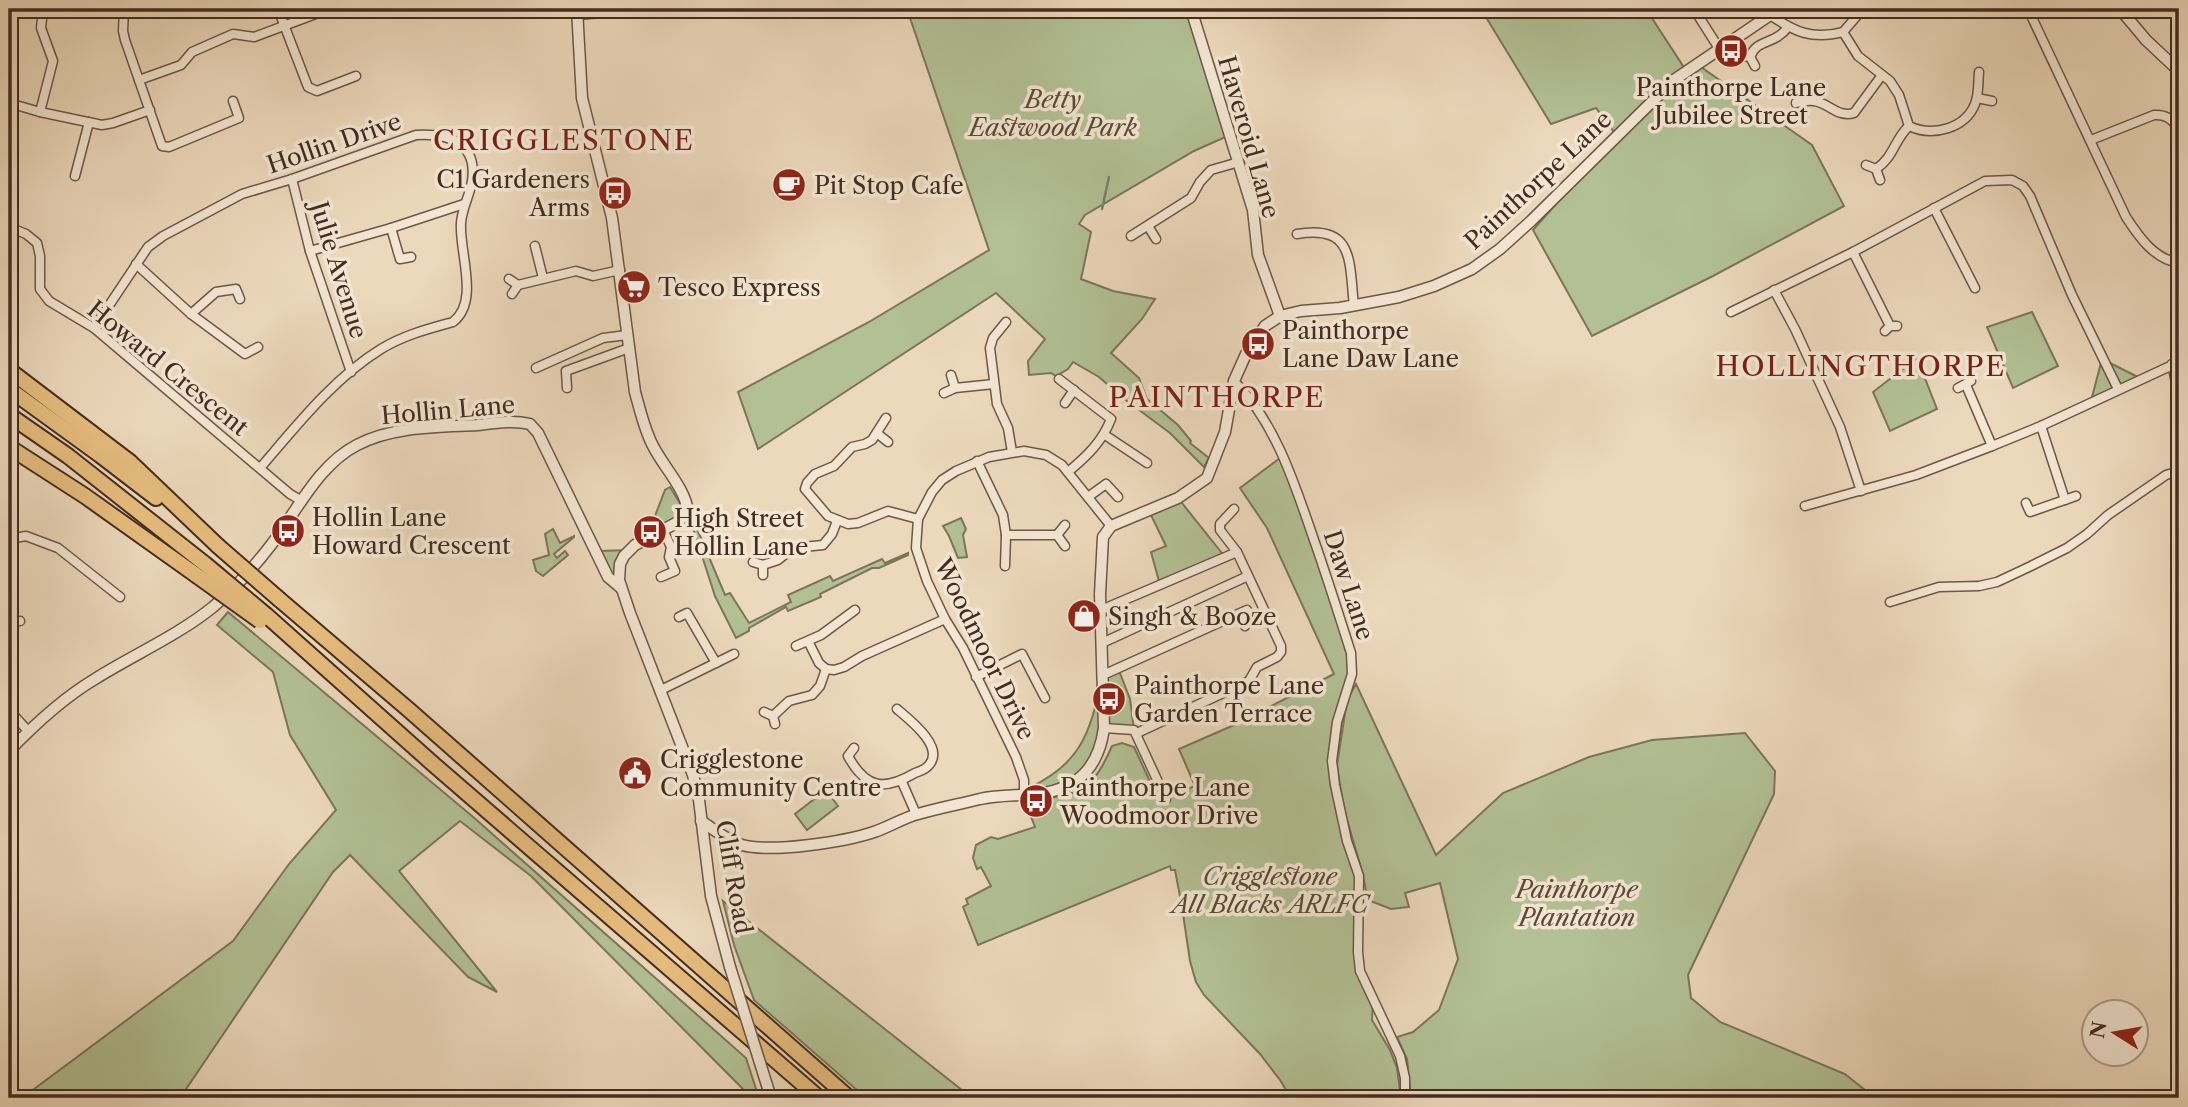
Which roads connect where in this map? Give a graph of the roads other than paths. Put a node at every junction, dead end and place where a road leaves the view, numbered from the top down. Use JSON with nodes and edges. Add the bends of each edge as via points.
{"nodes":[{"id":1,"x":43,"y":9,"type":"edge"},
{"id":2,"x":124,"y":9,"type":"edge"},
{"id":3,"x":278,"y":9,"type":"edge"},
{"id":4,"x":329,"y":9,"type":"edge"},
{"id":5,"x":625,"y":9,"type":"edge"},
{"id":6,"x":1191,"y":9,"type":"edge"},
{"id":7,"x":1694,"y":9,"type":"edge"},
{"id":8,"x":1863,"y":9,"type":"edge"},
{"id":9,"x":1904,"y":9,"type":"edge"},
{"id":10,"x":1940,"y":9,"type":"edge"},
{"id":11,"x":2028,"y":9,"type":"edge"},
{"id":12,"x":2120,"y":9,"type":"edge"},
{"id":13,"x":578,"y":12,"type":"edge"},
{"id":14,"x":1771,"y":12,"type":"edge"},
{"id":15,"x":1946,"y":17,"type":"dead end"},
{"id":16,"x":285,"y":26,"type":"junction"},
{"id":17,"x":1788,"y":27,"type":"junction"},
{"id":18,"x":1843,"y":32,"type":"junction"},
{"id":19,"x":1720,"y":50,"type":"junction"},
{"id":20,"x":1755,"y":66,"type":"dead end"},
{"id":21,"x":2179,"y":71,"type":"edge"},
{"id":22,"x":1979,"y":72,"type":"dead end"},
{"id":23,"x":1882,"y":75,"type":"junction"},
{"id":24,"x":356,"y":76,"type":"dead end"},
{"id":25,"x":139,"y":80,"type":"junction"},
{"id":26,"x":1810,"y":89,"type":"dead end"},
{"id":27,"x":1977,"y":98,"type":"junction"},
{"id":28,"x":233,"y":100,"type":"dead end"},
{"id":29,"x":1810,"y":100,"type":"junction"},
{"id":30,"x":1992,"y":101,"type":"dead end"},
{"id":31,"x":9,"y":103,"type":"edge"},
{"id":32,"x":1796,"y":103,"type":"dead end"},
{"id":33,"x":150,"y":110,"type":"junction"},
{"id":34,"x":40,"y":112,"type":"junction"},
{"id":35,"x":89,"y":122,"type":"junction"},
{"id":36,"x":1909,"y":126,"type":"junction"},
{"id":37,"x":2179,"y":128,"type":"edge"},
{"id":38,"x":2091,"y":140,"type":"junction"},
{"id":39,"x":1238,"y":162,"type":"junction"},
{"id":40,"x":1866,"y":165,"type":"dead end"},
{"id":41,"x":1876,"y":170,"type":"junction"},
{"id":42,"x":75,"y":176,"type":"dead end"},
{"id":43,"x":292,"y":179,"type":"junction"},
{"id":44,"x":1880,"y":180,"type":"dead end"},
{"id":45,"x":464,"y":204,"type":"junction"},
{"id":46,"x":1934,"y":208,"type":"junction"},
{"id":47,"x":1148,"y":226,"type":"junction"},
{"id":48,"x":9,"y":227,"type":"edge"},
{"id":49,"x":391,"y":228,"type":"junction"},
{"id":50,"x":1297,"y":234,"type":"dead end"},
{"id":51,"x":1130,"y":236,"type":"dead end"},
{"id":52,"x":1156,"y":239,"type":"dead end"},
{"id":53,"x":535,"y":246,"type":"dead end"},
{"id":54,"x":310,"y":251,"type":"junction"},
{"id":55,"x":1853,"y":252,"type":"junction"},
{"id":56,"x":411,"y":257,"type":"dead end"},
{"id":57,"x":2179,"y":263,"type":"edge"},
{"id":58,"x":136,"y":264,"type":"junction"},
{"id":59,"x":620,"y":270,"type":"junction"},
{"id":60,"x":543,"y":278,"type":"junction"},
{"id":61,"x":509,"y":279,"type":"dead end"},
{"id":62,"x":518,"y":285,"type":"junction"},
{"id":63,"x":1975,"y":288,"type":"dead end"},
{"id":64,"x":1774,"y":290,"type":"junction"},
{"id":65,"x":512,"y":294,"type":"dead end"},
{"id":66,"x":240,"y":299,"type":"dead end"},
{"id":67,"x":1354,"y":306,"type":"junction"},
{"id":68,"x":1731,"y":312,"type":"dead end"},
{"id":69,"x":191,"y":314,"type":"junction"},
{"id":70,"x":1280,"y":316,"type":"junction"},
{"id":71,"x":1006,"y":322,"type":"dead end"},
{"id":72,"x":94,"y":328,"type":"junction"},
{"id":73,"x":1891,"y":328,"type":"dead end"},
{"id":74,"x":627,"y":335,"type":"junction"},
{"id":75,"x":258,"y":347,"type":"dead end"},
{"id":76,"x":629,"y":348,"type":"junction"},
{"id":77,"x":2175,"y":363,"type":"edge"},
{"id":78,"x":536,"y":369,"type":"dead end"},
{"id":79,"x":9,"y":370,"type":"edge"},
{"id":80,"x":351,"y":372,"type":"junction"},
{"id":81,"x":951,"y":375,"type":"dead end"},
{"id":82,"x":1059,"y":379,"type":"dead end"},
{"id":83,"x":1234,"y":381,"type":"junction"},
{"id":84,"x":994,"y":384,"type":"junction"},
{"id":85,"x":1965,"y":385,"type":"dead end"},
{"id":86,"x":567,"y":387,"type":"dead end"},
{"id":87,"x":955,"y":388,"type":"junction"},
{"id":88,"x":9,"y":389,"type":"edge"},
{"id":89,"x":2118,"y":389,"type":"junction"},
{"id":90,"x":1073,"y":390,"type":"junction"},
{"id":91,"x":944,"y":393,"type":"dead end"},
{"id":92,"x":2179,"y":396,"type":"edge"},
{"id":93,"x":1065,"y":402,"type":"dead end"},
{"id":94,"x":9,"y":415,"type":"edge"},
{"id":95,"x":886,"y":418,"type":"dead end"},
{"id":96,"x":2041,"y":426,"type":"junction"},
{"id":97,"x":878,"y":434,"type":"junction"},
{"id":98,"x":1105,"y":435,"type":"junction"},
{"id":99,"x":888,"y":442,"type":"dead end"},
{"id":100,"x":1992,"y":446,"type":"junction"},
{"id":101,"x":9,"y":447,"type":"edge"},
{"id":102,"x":1012,"y":452,"type":"junction"},
{"id":103,"x":977,"y":461,"type":"junction"},
{"id":104,"x":1147,"y":463,"type":"dead end"},
{"id":105,"x":261,"y":467,"type":"junction"},
{"id":106,"x":2179,"y":471,"type":"edge"},
{"id":107,"x":1068,"y":472,"type":"junction"},
{"id":108,"x":1861,"y":491,"type":"junction"},
{"id":109,"x":2076,"y":496,"type":"dead end"},
{"id":110,"x":1088,"y":497,"type":"junction"},
{"id":111,"x":1118,"y":497,"type":"dead end"},
{"id":112,"x":2065,"y":500,"type":"junction"},
{"id":113,"x":302,"y":501,"type":"junction"},
{"id":114,"x":2026,"y":503,"type":"dead end"},
{"id":115,"x":1805,"y":506,"type":"dead end"},
{"id":116,"x":1234,"y":509,"type":"dead end"},
{"id":117,"x":918,"y":519,"type":"junction"},
{"id":118,"x":837,"y":521,"type":"junction"},
{"id":119,"x":1065,"y":525,"type":"dead end"},
{"id":120,"x":1111,"y":526,"type":"junction"},
{"id":121,"x":663,"y":530,"type":"junction"},
{"id":122,"x":1057,"y":534,"type":"junction"},
{"id":123,"x":1006,"y":535,"type":"junction"},
{"id":124,"x":9,"y":539,"type":"edge"},
{"id":125,"x":218,"y":546,"type":"junction"},
{"id":126,"x":1065,"y":546,"type":"dead end"},
{"id":127,"x":1237,"y":552,"type":"junction"},
{"id":128,"x":753,"y":562,"type":"dead end"},
{"id":129,"x":763,"y":565,"type":"junction"},
{"id":130,"x":1005,"y":566,"type":"dead end"},
{"id":131,"x":200,"y":569,"type":"junction"},
{"id":132,"x":675,"y":571,"type":"junction"},
{"id":133,"x":684,"y":575,"type":"dead end"},
{"id":134,"x":763,"y":575,"type":"dead end"},
{"id":135,"x":1248,"y":576,"type":"junction"},
{"id":136,"x":661,"y":578,"type":"dead end"},
{"id":137,"x":621,"y":588,"type":"junction"},
{"id":138,"x":120,"y":597,"type":"dead end"},
{"id":139,"x":1889,"y":602,"type":"dead end"},
{"id":140,"x":855,"y":610,"type":"dead end"},
{"id":141,"x":1101,"y":610,"type":"junction"},
{"id":142,"x":679,"y":617,"type":"dead end"},
{"id":143,"x":945,"y":619,"type":"junction"},
{"id":144,"x":20,"y":621,"type":"dead end"},
{"id":145,"x":9,"y":622,"type":"edge"},
{"id":146,"x":1245,"y":626,"type":"dead end"},
{"id":147,"x":808,"y":641,"type":"junction"},
{"id":148,"x":1102,"y":643,"type":"junction"},
{"id":149,"x":796,"y":646,"type":"dead end"},
{"id":150,"x":734,"y":654,"type":"dead end"},
{"id":151,"x":716,"y":663,"type":"junction"},
{"id":152,"x":826,"y":669,"type":"junction"},
{"id":153,"x":1103,"y":675,"type":"junction"},
{"id":154,"x":976,"y":677,"type":"junction"},
{"id":155,"x":661,"y":690,"type":"junction"},
{"id":156,"x":1045,"y":698,"type":"dead end"},
{"id":157,"x":897,"y":709,"type":"dead end"},
{"id":158,"x":9,"y":710,"type":"edge"},
{"id":159,"x":916,"y":711,"type":"dead end"},
{"id":160,"x":764,"y":712,"type":"dead end"},
{"id":161,"x":910,"y":720,"type":"junction"},
{"id":162,"x":1104,"y":728,"type":"junction"},
{"id":163,"x":28,"y":731,"type":"junction"},
{"id":164,"x":1137,"y":733,"type":"junction"},
{"id":165,"x":854,"y":748,"type":"dead end"},
{"id":166,"x":9,"y":751,"type":"edge"},
{"id":167,"x":902,"y":782,"type":"junction"},
{"id":168,"x":1024,"y":796,"type":"junction"},
{"id":169,"x":1166,"y":799,"type":"dead end"},
{"id":170,"x":916,"y":814,"type":"junction"},
{"id":171,"x":701,"y":821,"type":"junction"},
{"id":172,"x":771,"y":1098,"type":"edge"},
{"id":173,"x":818,"y":1098,"type":"edge"},
{"id":174,"x":849,"y":1098,"type":"edge"},
{"id":175,"x":1405,"y":1098,"type":"edge"}],
"edges":[{"from":1,"to":34,"type":"street","via":[[41,28],[53,61]]},
{"from":2,"to":25,"type":"street","via":[[123,32]]},
{"from":3,"to":16,"type":"street"},
{"from":4,"to":16,"type":"street"},
{"from":5,"to":13,"type":"street"},
{"from":6,"to":39,"type":"street","name":"Haveroid Lane"},
{"from":7,"to":19,"type":"street"},
{"from":8,"to":18,"type":"street"},
{"from":9,"to":10,"type":"street","via":[[1924,14]]},
{"from":10,"to":15,"type":"street"},
{"from":11,"to":38,"type":"street"},
{"from":12,"to":21,"type":"street"},
{"from":13,"to":59,"type":"street","via":[[582,98]]},
{"from":14,"to":17,"type":"street"},
{"from":14,"to":19,"type":"street","name":"Painthorpe Lane"},
{"from":16,"to":24,"type":"street","via":[[308,87],[317,91]]},
{"from":16,"to":25,"type":"street","via":[[254,37],[233,34],[192,52],[181,65]]},
{"from":17,"to":18,"type":"street","via":[[1810,36]]},
{"from":17,"to":20,"type":"street","via":[[1779,38],[1756,47],[1746,57]]},
{"from":18,"to":23,"type":"street","via":[[1858,56]]},
{"from":19,"to":67,"type":"street","name":"Painthorpe Lane","via":[[1674,80],[1531,221],[1472,269],[1399,297]]},
{"from":22,"to":27,"type":"street"},
{"from":23,"to":29,"type":"street","via":[[1854,113],[1843,114]]},
{"from":23,"to":36,"type":"street","via":[[1899,95]]},
{"from":25,"to":33,"type":"street"},
{"from":26,"to":29,"type":"street"},
{"from":27,"to":30,"type":"street"},
{"from":27,"to":36,"type":"street","via":[[1971,112],[1951,127],[1933,131]]},
{"from":28,"to":33,"type":"street","via":[[239,118],[169,147],[162,146]]},
{"from":29,"to":32,"type":"street"},
{"from":31,"to":34,"type":"street"},
{"from":33,"to":35,"type":"street","via":[[108,125]]},
{"from":34,"to":35,"type":"street"},
{"from":35,"to":42,"type":"street"},
{"from":36,"to":41,"type":"street"},
{"from":37,"to":38,"type":"street","via":[[2163,114],[2154,115]]},
{"from":38,"to":57,"type":"street","via":[[2139,237],[2154,252]]},
{"from":39,"to":47,"type":"street","via":[[1211,170],[1192,198]]},
{"from":39,"to":70,"type":"street","name":"Haveroid Lane","via":[[1253,210],[1258,255]]},
{"from":40,"to":41,"type":"street"},
{"from":41,"to":44,"type":"street"},
{"from":43,"to":45,"type":"street","name":"Hollin Drive","via":[[416,135],[434,134],[461,143],[472,163]]},
{"from":43,"to":54,"type":"street","name":"Julie Avenue"},
{"from":43,"to":58,"type":"street","name":"Hollin Drive","via":[[242,194],[163,236]]},
{"from":45,"to":49,"type":"street"},
{"from":45,"to":80,"type":"street","name":"Hollin Drive","via":[[461,224],[467,296],[459,317],[382,348]]},
{"from":46,"to":55,"type":"street"},
{"from":46,"to":63,"type":"street"},
{"from":46,"to":89,"type":"street","via":[[1985,181],[2012,180],[2023,186]]},
{"from":47,"to":51,"type":"street"},
{"from":47,"to":52,"type":"street"},
{"from":48,"to":72,"type":"street","name":"Howard Crescent","via":[[37,243],[44,296]]},
{"from":49,"to":54,"type":"street"},
{"from":49,"to":56,"type":"street","via":[[400,259]]},
{"from":50,"to":67,"type":"street","via":[[1331,234],[1345,247]]},
{"from":53,"to":60,"type":"street","via":[[542,255]]},
{"from":54,"to":80,"type":"street","name":"Julie Avenue"},
{"from":55,"to":64,"type":"street"},
{"from":55,"to":73,"type":"street"},
{"from":58,"to":69,"type":"street"},
{"from":58,"to":72,"type":"street","name":"Hollin Drive"},
{"from":59,"to":60,"type":"street","via":[[593,276],[576,271]]},
{"from":59,"to":74,"type":"street"},
{"from":60,"to":62,"type":"street"},
{"from":61,"to":62,"type":"street"},
{"from":62,"to":65,"type":"street"},
{"from":64,"to":68,"type":"street"},
{"from":64,"to":108,"type":"street","via":[[1840,427]]},
{"from":66,"to":69,"type":"street","via":[[236,289],[216,292]]},
{"from":67,"to":70,"type":"street","name":"Painthorpe Lane"},
{"from":69,"to":75,"type":"street","via":[[245,354]]},
{"from":70,"to":83,"type":"street","via":[[1258,335]]},
{"from":71,"to":84,"type":"street","via":[[991,332]]},
{"from":72,"to":105,"type":"street","name":"Howard Crescent"},
{"from":74,"to":76,"type":"street"},
{"from":74,"to":78,"type":"street","via":[[603,338]]},
{"from":76,"to":86,"type":"street","via":[[566,371]]},
{"from":76,"to":121,"type":"street","via":[[642,418],[687,504],[684,517]]},
{"from":77,"to":89,"type":"street"},
{"from":77,"to":92,"type":"street"},
{"from":79,"to":125,"type":"highway","via":[[130,462]]},
{"from":80,"to":105,"type":"street","name":"Hollin Drive"},
{"from":81,"to":87,"type":"street"},
{"from":82,"to":90,"type":"street"},
{"from":83,"to":120,"type":"street","via":[[1225,432],[1207,478],[1178,498]]},
{"from":83,"to":175,"type":"street","name":"Daw Lane","via":[[1250,396],[1283,456],[1351,653],[1352,674],[1337,722],[1332,761],[1359,876],[1360,971],[1400,1056]]},
{"from":84,"to":87,"type":"street"},
{"from":84,"to":102,"type":"street"},
{"from":85,"to":100,"type":"street"},
{"from":87,"to":91,"type":"street"},
{"from":88,"to":125,"type":"highway"},
{"from":89,"to":96,"type":"street"},
{"from":90,"to":93,"type":"street"},
{"from":90,"to":98,"type":"street","via":[[1111,419]]},
{"from":94,"to":131,"type":"highway","via":[[68,456]]},
{"from":95,"to":97,"type":"street"},
{"from":96,"to":100,"type":"street"},
{"from":96,"to":112,"type":"street"},
{"from":97,"to":99,"type":"street"},
{"from":97,"to":118,"type":"street","via":[[852,447],[834,466],[807,483],[805,489]]},
{"from":98,"to":104,"type":"street","via":[[1135,461]]},
{"from":98,"to":107,"type":"street"},
{"from":100,"to":108,"type":"street"},
{"from":101,"to":131,"type":"highway"},
{"from":102,"to":103,"type":"street","name":"Woodmoor Drive"},
{"from":102,"to":107,"type":"street","name":"Woodmoor Drive","via":[[1045,455]]},
{"from":103,"to":117,"type":"street","name":"Woodmoor Drive","via":[[942,480]]},
{"from":103,"to":123,"type":"street","via":[[1003,515]]},
{"from":105,"to":113,"type":"street","name":"Howard Crescent"},
{"from":106,"to":139,"type":"street","via":[[2166,475],[2067,548],[2008,577],[1979,586],[1939,587]]},
{"from":107,"to":110,"type":"street","name":"Woodmoor Drive"},
{"from":108,"to":115,"type":"street"},
{"from":109,"to":112,"type":"street"},
{"from":110,"to":111,"type":"street","via":[[1107,484]]},
{"from":110,"to":120,"type":"street","name":"Woodmoor Drive"},
{"from":112,"to":114,"type":"street","via":[[2030,512]]},
{"from":113,"to":137,"type":"street","name":"Hollin Lane","via":[[344,453],[381,435],[530,424],[608,577]]},
{"from":113,"to":163,"type":"street","name":"Hollin Lane","via":[[250,571],[212,607],[73,693]]},
{"from":116,"to":127,"type":"street","via":[[1220,530]]},
{"from":117,"to":118,"type":"street","via":[[888,511],[858,523]]},
{"from":117,"to":143,"type":"street","name":"Woodmoor Drive","via":[[916,548]]},
{"from":118,"to":129,"type":"street","via":[[823,545],[793,548]]},
{"from":119,"to":122,"type":"street"},
{"from":120,"to":141,"type":"street","via":[[1103,537]]},
{"from":121,"to":132,"type":"street"},
{"from":121,"to":137,"type":"street","via":[[624,556]]},
{"from":122,"to":123,"type":"street"},
{"from":122,"to":126,"type":"street"},
{"from":123,"to":130,"type":"street"},
{"from":124,"to":138,"type":"street","via":[[26,536],[58,548]]},
{"from":125,"to":174,"type":"highway","bridge":true},
{"from":127,"to":135,"type":"street"},
{"from":127,"to":141,"type":"street"},
{"from":128,"to":129,"type":"street"},
{"from":129,"to":134,"type":"street"},
{"from":131,"to":173,"type":"highway","bridge":true,"via":[[291,637]]},
{"from":132,"to":133,"type":"street"},
{"from":132,"to":136,"type":"street"},
{"from":135,"to":148,"type":"street"},
{"from":135,"to":164,"type":"street","via":[[1281,652],[1257,667],[1249,681]]},
{"from":137,"to":155,"type":"street","name":"Cliff Road"},
{"from":140,"to":147,"type":"street"},
{"from":141,"to":148,"type":"street"},
{"from":142,"to":151,"type":"street","via":[[687,613]]},
{"from":143,"to":152,"type":"street","via":[[844,667]]},
{"from":143,"to":154,"type":"street","name":"Woodmoor Drive"},
{"from":144,"to":145,"type":"street"},
{"from":146,"to":153,"type":"street","via":[[1243,612]]},
{"from":147,"to":149,"type":"street"},
{"from":147,"to":152,"type":"street"},
{"from":148,"to":153,"type":"street"},
{"from":150,"to":151,"type":"street"},
{"from":151,"to":155,"type":"street"},
{"from":152,"to":160,"type":"street","via":[[812,695],[789,702],[774,720]]},
{"from":153,"to":162,"type":"street"},
{"from":154,"to":156,"type":"street","via":[[1023,654]]},
{"from":154,"to":168,"type":"street","name":"Woodmoor Drive","via":[[1016,757]]},
{"from":155,"to":171,"type":"street","name":"Cliff Road","via":[[694,775]]},
{"from":157,"to":161,"type":"street"},
{"from":158,"to":163,"type":"street"},
{"from":159,"to":161,"type":"street"},
{"from":161,"to":167,"type":"street","via":[[921,728],[932,763]]},
{"from":162,"to":164,"type":"street"},
{"from":162,"to":168,"type":"street","via":[[1094,762],[1083,776],[1063,788]]},
{"from":163,"to":166,"type":"street","name":"Hollin Lane"},
{"from":164,"to":169,"type":"street"},
{"from":165,"to":167,"type":"street","via":[[848,756],[865,779],[883,785]]},
{"from":167,"to":170,"type":"street"},
{"from":168,"to":170,"type":"street","via":[[985,798]]},
{"from":170,"to":171,"type":"street","via":[[869,833],[768,847],[723,838]]},
{"from":171,"to":172,"type":"street","name":"Cliff Road","bridge":true,"via":[[711,896]]}]}
